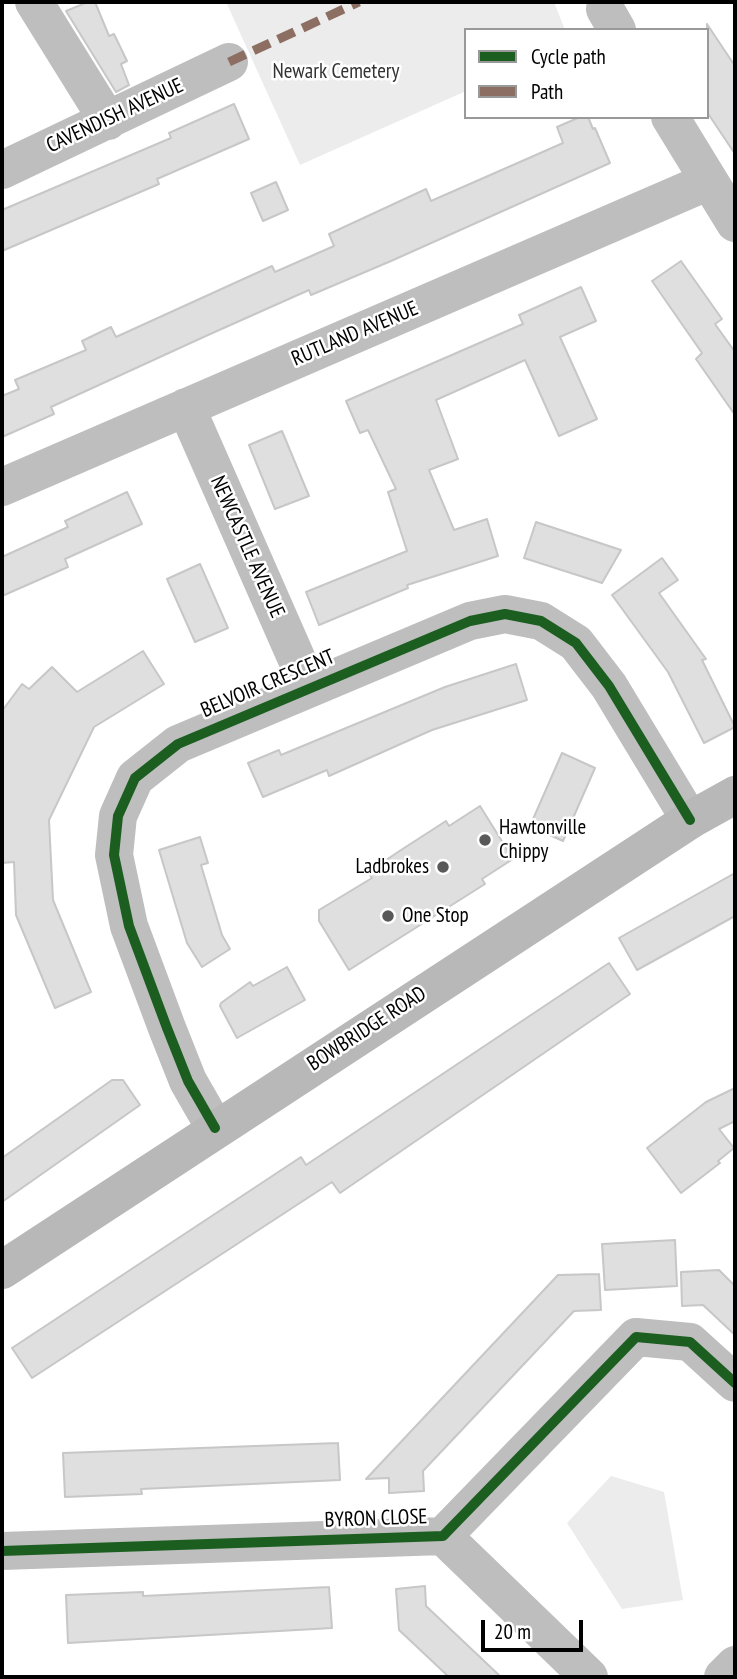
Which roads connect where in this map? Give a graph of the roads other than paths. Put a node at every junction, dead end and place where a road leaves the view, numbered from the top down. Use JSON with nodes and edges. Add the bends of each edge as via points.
{"nodes":[{"id":1,"x":34,"y":2,"type":"edge"},
{"id":2,"x":229,"y":62,"type":"dead end"},
{"id":3,"x":671,"y":119,"type":"edge"},
{"id":4,"x":107,"y":121,"type":"junction"},
{"id":5,"x":2,"y":170,"type":"edge"},
{"id":6,"x":709,"y":181,"type":"junction"},
{"id":7,"x":735,"y":223,"type":"edge"},
{"id":8,"x":186,"y":407,"type":"junction"},
{"id":9,"x":2,"y":487,"type":"edge"},
{"id":10,"x":309,"y":687,"type":"junction"},
{"id":11,"x":735,"y":796,"type":"edge"},
{"id":12,"x":690,"y":820,"type":"junction"},
{"id":13,"x":215,"y":1128,"type":"junction"},
{"id":14,"x":2,"y":1270,"type":"edge"},
{"id":15,"x":735,"y":1383,"type":"edge"},
{"id":16,"x":443,"y":1536,"type":"junction"},
{"id":17,"x":2,"y":1551,"type":"edge"},
{"id":18,"x":735,"y":1665,"type":"edge"},
{"id":19,"x":589,"y":1677,"type":"edge"},
{"id":20,"x":723,"y":1677,"type":"edge"}],
"edges":[{"from":1,"to":4,"type":"street"},
{"from":2,"to":4,"type":"street","name":"CAVENDISH AVENUE"},
{"from":3,"to":6,"type":"street"},
{"from":4,"to":5,"type":"street","name":"CAVENDISH AVENUE"},
{"from":6,"to":7,"type":"street"},
{"from":6,"to":8,"type":"street","name":"RUTLAND AVENUE"},
{"from":8,"to":9,"type":"street","name":"RUTLAND AVENUE"},
{"from":8,"to":10,"type":"street","name":"NEWCASTLE AVENUE"},
{"from":10,"to":12,"type":"street","name":"BELVOIR CRESCENT","via":[[470,621],[505,614],[541,621],[576,643],[601,676]]},
{"from":10,"to":13,"type":"street","name":"BELVOIR CRESCENT","via":[[178,744],[135,778],[118,816],[114,855],[129,926],[188,1081]]},
{"from":11,"to":12,"type":"street","name":"BOWBRIDGE ROAD"},
{"from":12,"to":13,"type":"street","name":"BOWBRIDGE ROAD"},
{"from":13,"to":14,"type":"street","name":"BOWBRIDGE ROAD"},
{"from":15,"to":16,"type":"street","name":"BYRON CLOSE","via":[[690,1342],[636,1338]]},
{"from":16,"to":17,"type":"street","name":"BYRON CLOSE"},
{"from":16,"to":19,"type":"street","name":"BYRON CLOSE"},
{"from":18,"to":20,"type":"street"}]}
